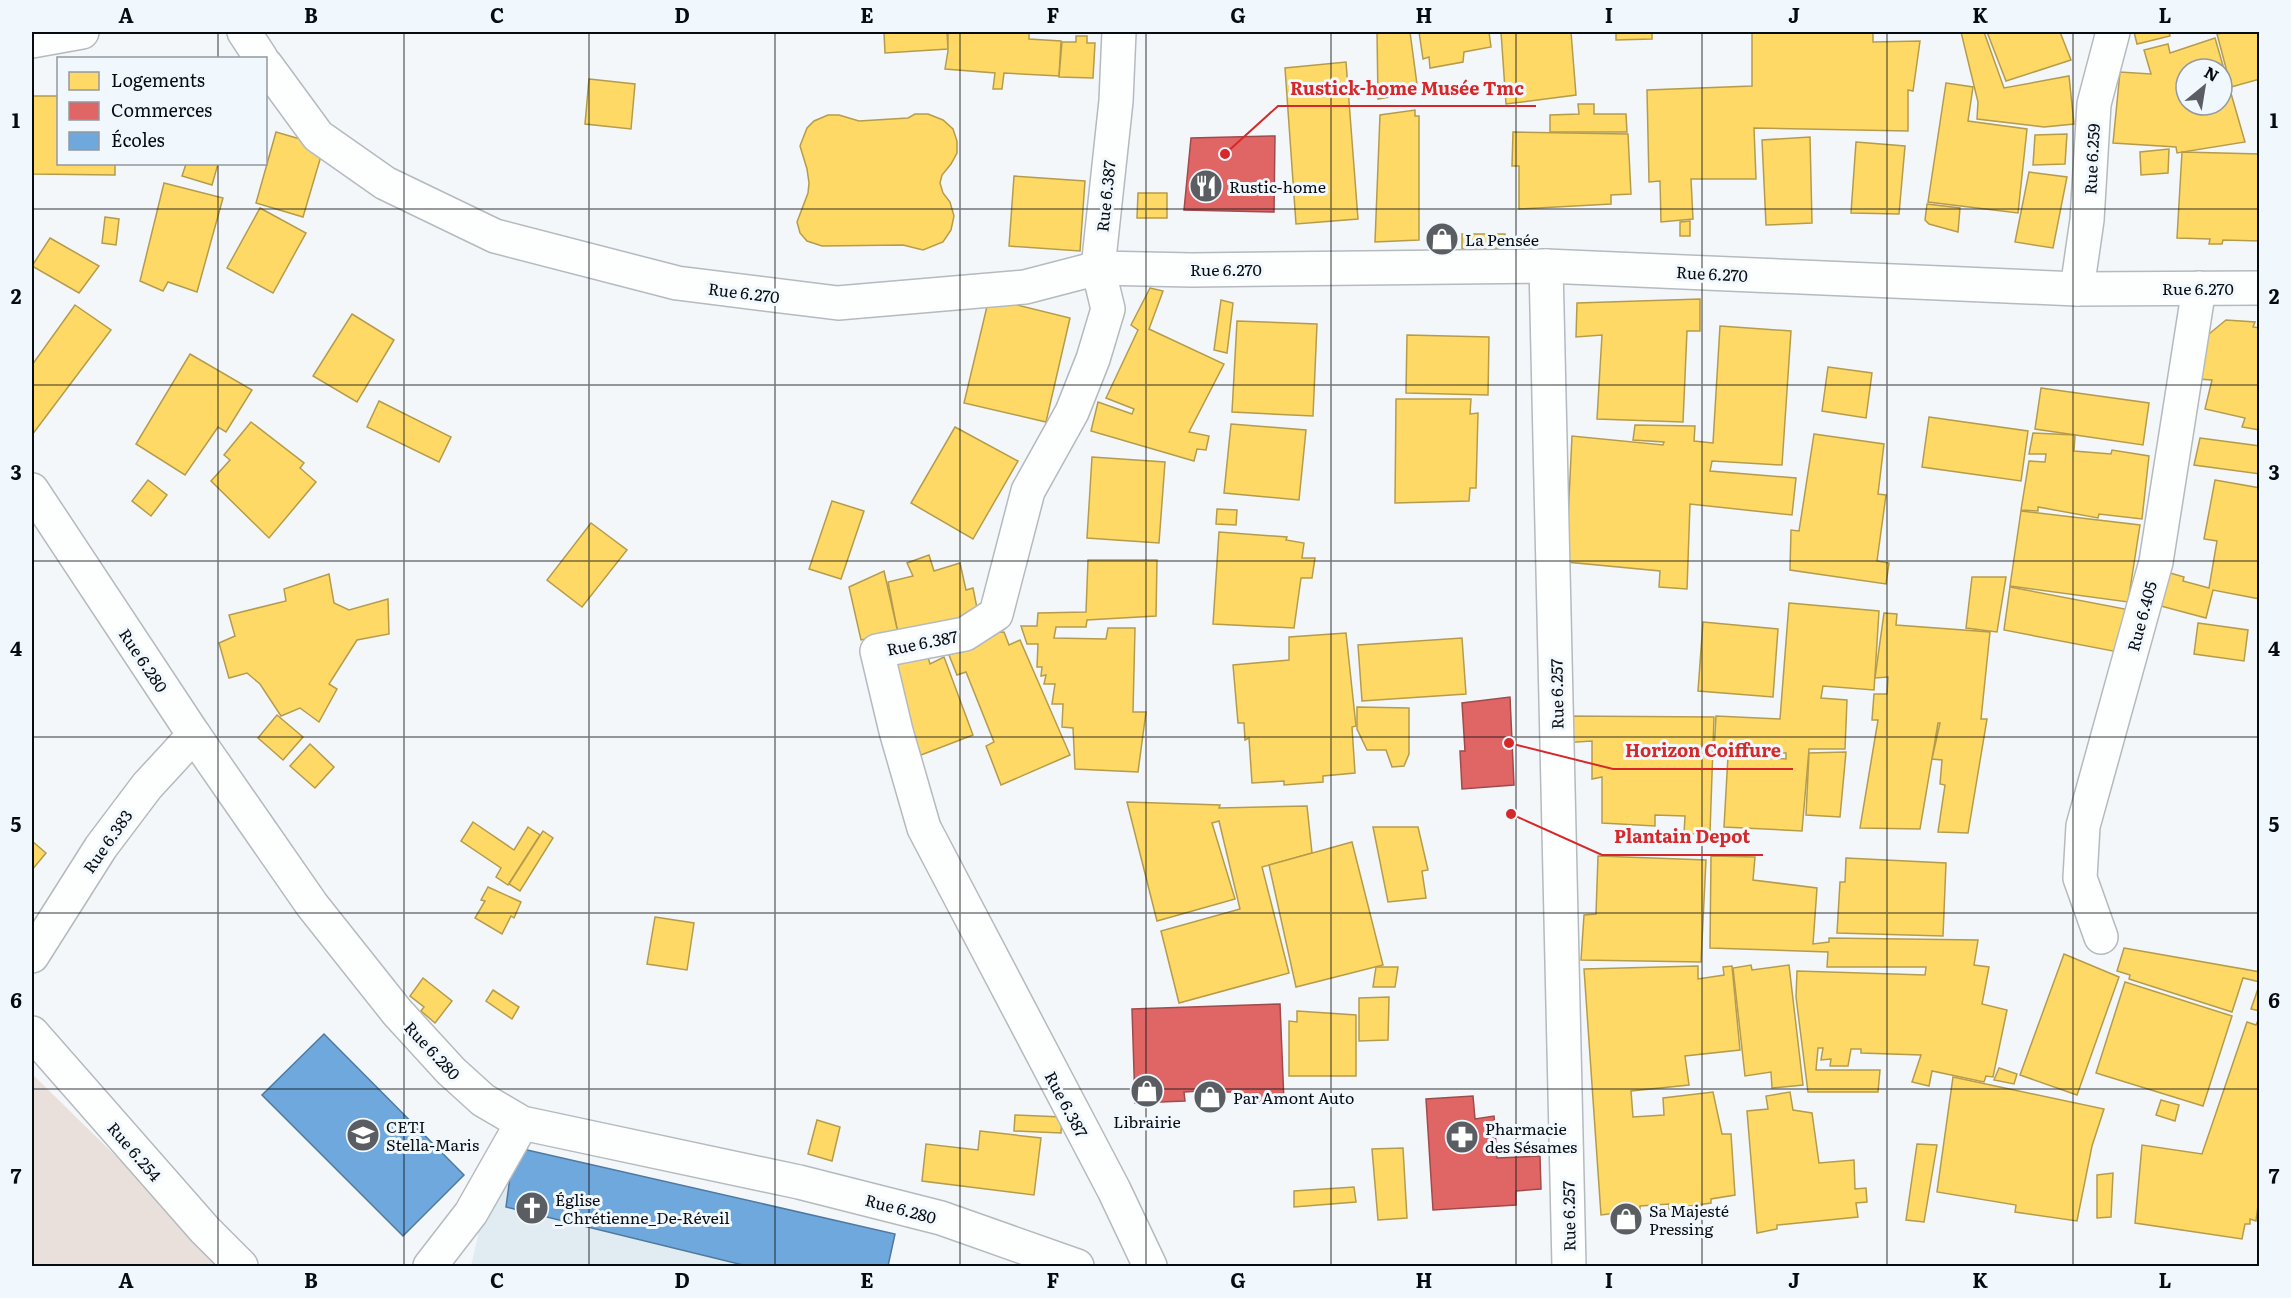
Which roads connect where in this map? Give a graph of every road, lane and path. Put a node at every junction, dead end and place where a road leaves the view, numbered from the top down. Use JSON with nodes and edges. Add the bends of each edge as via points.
{"nodes":[{"id":1,"x":82,"y":32,"type":"edge"},
{"id":2,"x":244,"y":32,"type":"edge"},
{"id":3,"x":1119,"y":32,"type":"edge"},
{"id":4,"x":2113,"y":32,"type":"edge"},
{"id":5,"x":32,"y":41,"type":"edge"},
{"id":6,"x":260,"y":57,"type":"edge"},
{"id":7,"x":267,"y":66,"type":"edge"},
{"id":8,"x":1546,"y":266,"type":"junction"},
{"id":9,"x":1098,"y":267,"type":"junction"},
{"id":10,"x":2199,"y":288,"type":"junction"},
{"id":11,"x":2259,"y":288,"type":"edge"},
{"id":12,"x":2077,"y":289,"type":"junction"},
{"id":13,"x":32,"y":490,"type":"edge"},
{"id":14,"x":194,"y":735,"type":"junction"},
{"id":15,"x":2101,"y":937,"type":"dead end"},
{"id":16,"x":32,"y":956,"type":"edge"},
{"id":17,"x":32,"y":1033,"type":"edge"},
{"id":18,"x":522,"y":1123,"type":"junction"},
{"id":19,"x":241,"y":1266,"type":"edge"},
{"id":20,"x":430,"y":1266,"type":"edge"},
{"id":21,"x":1077,"y":1266,"type":"edge"},
{"id":22,"x":1150,"y":1266,"type":"edge"},
{"id":23,"x":1569,"y":1266,"type":"edge"}],
"edges":[{"from":1,"to":5,"type":"street"},
{"from":2,"to":6,"type":"street"},
{"from":3,"to":9,"type":"street","name":"Rue 6.387","via":[[1116,101]]},
{"from":4,"to":12,"type":"street","name":"Rue 6.259","via":[[2094,104],[2087,220]]},
{"from":7,"to":9,"type":"street","name":"Rue 6.270","via":[[318,136],[385,183],[495,236],[677,283],[838,303],[1025,287]]},
{"from":8,"to":9,"type":"street","name":"Rue 6.270","via":[[1192,270]]},
{"from":8,"to":12,"type":"street","name":"Rue 6.270"},
{"from":8,"to":23,"type":"street","name":"Rue 6.257"},
{"from":9,"to":22,"type":"street","name":"Rue 6.387","via":[[1108,309],[1072,412],[1028,490],[996,614],[964,634],[877,651],[924,828]]},
{"from":10,"to":11,"type":"street","name":"Rue 6.270"},
{"from":10,"to":12,"type":"street","name":"Rue 6.270"},
{"from":10,"to":15,"type":"street","name":"Rue 6.405","via":[[2156,562],[2083,826],[2080,878]]},
{"from":13,"to":14,"type":"street","name":"Rue 6.280"},
{"from":14,"to":16,"type":"street","name":"Rue 6.383","via":[[147,786],[101,847]]},
{"from":14,"to":18,"type":"street","name":"Rue 6.280","via":[[312,905],[397,1012],[483,1100]]},
{"from":17,"to":19,"type":"street","name":"Rue 6.254"},
{"from":18,"to":20,"type":"street","via":[[471,1213]]},
{"from":18,"to":21,"type":"street","name":"Rue 6.280","via":[[800,1182],[930,1215]]}]}
